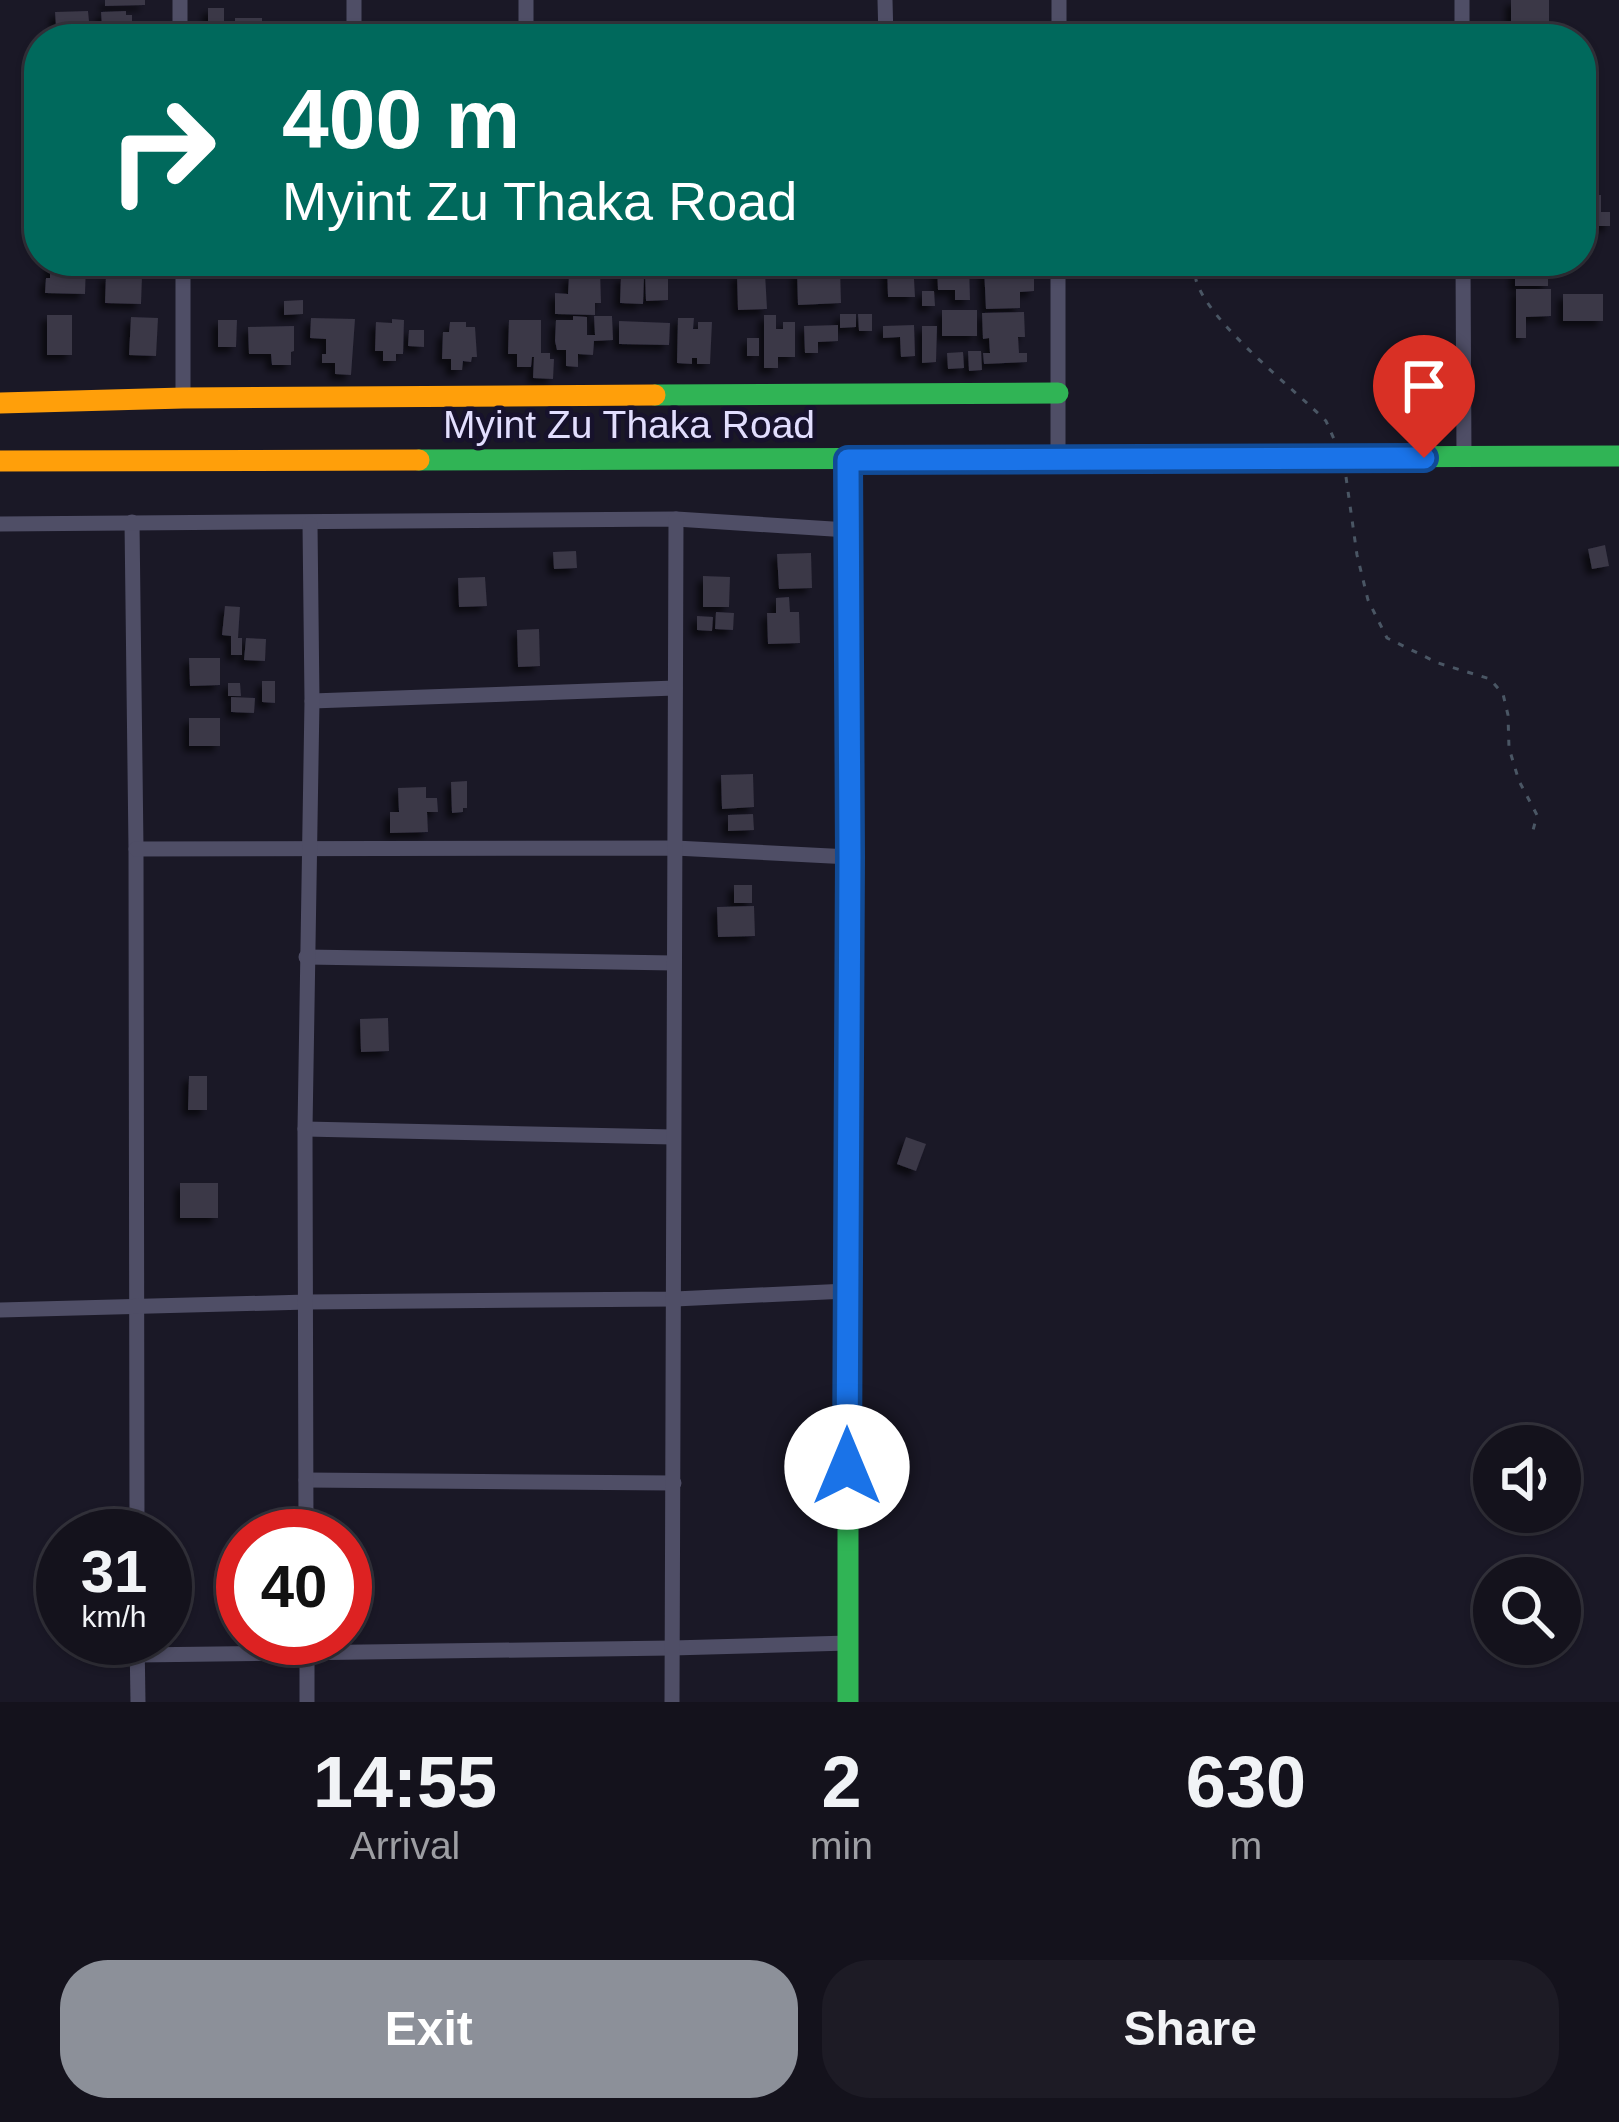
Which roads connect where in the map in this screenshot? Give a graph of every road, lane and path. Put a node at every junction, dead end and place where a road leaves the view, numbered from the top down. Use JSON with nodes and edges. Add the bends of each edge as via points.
{"nodes":[{"id":1,"x":183,"y":276,"type":"edge"},
{"id":2,"x":1058,"y":276,"type":"edge"},
{"id":3,"x":1196,"y":276,"type":"edge"},
{"id":4,"x":1463,"y":276,"type":"edge"},
{"id":5,"x":1058,"y":393,"type":"junction"},
{"id":6,"x":183,"y":398,"type":"junction"},
{"id":7,"x":0,"y":403,"type":"edge"},
{"id":8,"x":1619,"y":456,"type":"edge"},
{"id":9,"x":1343,"y":458,"type":"junction"},
{"id":10,"x":1464,"y":458,"type":"junction"},
{"id":11,"x":1058,"y":459,"type":"junction"},
{"id":12,"x":848,"y":460,"type":"junction"},
{"id":13,"x":0,"y":461,"type":"edge"},
{"id":14,"x":676,"y":519,"type":"junction"},
{"id":15,"x":132,"y":522,"type":"junction"},
{"id":16,"x":0,"y":524,"type":"edge"},
{"id":17,"x":310,"y":524,"type":"junction"},
{"id":18,"x":848,"y":530,"type":"junction"},
{"id":19,"x":675,"y":688,"type":"junction"},
{"id":20,"x":312,"y":701,"type":"junction"},
{"id":21,"x":1532,"y":834,"type":"dead end"},
{"id":22,"x":136,"y":848,"type":"junction"},
{"id":23,"x":675,"y":848,"type":"junction"},
{"id":24,"x":307,"y":849,"type":"junction"},
{"id":25,"x":850,"y":857,"type":"junction"},
{"id":26,"x":306,"y":957,"type":"junction"},
{"id":27,"x":674,"y":963,"type":"junction"},
{"id":28,"x":305,"y":1129,"type":"junction"},
{"id":29,"x":674,"y":1137,"type":"junction"},
{"id":30,"x":847,"y":1292,"type":"junction"},
{"id":31,"x":675,"y":1299,"type":"junction"},
{"id":32,"x":307,"y":1301,"type":"junction"},
{"id":33,"x":137,"y":1308,"type":"junction"},
{"id":34,"x":0,"y":1310,"type":"edge"},
{"id":35,"x":306,"y":1480,"type":"junction"},
{"id":36,"x":674,"y":1483,"type":"junction"},
{"id":37,"x":137,"y":1509,"type":"edge"},
{"id":38,"x":306,"y":1509,"type":"edge"},
{"id":39,"x":848,"y":1642,"type":"junction"},
{"id":40,"x":372,"y":1646,"type":"edge"},
{"id":41,"x":672,"y":1648,"type":"junction"},
{"id":42,"x":137,"y":1665,"type":"edge"},
{"id":43,"x":307,"y":1665,"type":"edge"},
{"id":44,"x":138,"y":1702,"type":"edge"},
{"id":45,"x":307,"y":1702,"type":"edge"},
{"id":46,"x":672,"y":1702,"type":"edge"},
{"id":47,"x":848,"y":1702,"type":"edge"}],
"edges":[{"from":1,"to":6,"type":"street"},
{"from":2,"to":5,"type":"street"},
{"from":3,"to":9,"type":"path","via":[[1235,336],[1326,421]]},
{"from":4,"to":10,"type":"street"},
{"from":5,"to":6,"type":"street"},
{"from":5,"to":11,"type":"street"},
{"from":6,"to":7,"type":"street"},
{"from":8,"to":10,"type":"street","name":"Myint Zu Thaka Road"},
{"from":9,"to":10,"type":"street","name":"Myint Zu Thaka Road"},
{"from":9,"to":11,"type":"street","name":"Myint Zu Thaka Road"},
{"from":9,"to":21,"type":"path","via":[[1357,555],[1387,638],[1490,679],[1503,694],[1509,748],[1537,815]]},
{"from":11,"to":12,"type":"street","name":"Myint Zu Thaka Road"},
{"from":12,"to":13,"type":"street","name":"Myint Zu Thaka Road"},
{"from":12,"to":18,"type":"street"},
{"from":14,"to":17,"type":"street"},
{"from":14,"to":18,"type":"street"},
{"from":14,"to":19,"type":"street"},
{"from":15,"to":16,"type":"street"},
{"from":15,"to":17,"type":"street"},
{"from":15,"to":22,"type":"street"},
{"from":17,"to":20,"type":"street"},
{"from":18,"to":25,"type":"street"},
{"from":19,"to":20,"type":"street"},
{"from":19,"to":23,"type":"street"},
{"from":20,"to":24,"type":"street"},
{"from":22,"to":24,"type":"street"},
{"from":22,"to":33,"type":"street"},
{"from":23,"to":24,"type":"street"},
{"from":23,"to":25,"type":"street"},
{"from":23,"to":27,"type":"street"},
{"from":24,"to":26,"type":"street"},
{"from":25,"to":30,"type":"street"},
{"from":26,"to":27,"type":"street"},
{"from":26,"to":28,"type":"street"},
{"from":27,"to":29,"type":"street"},
{"from":28,"to":29,"type":"street"},
{"from":28,"to":32,"type":"street"},
{"from":29,"to":31,"type":"street"},
{"from":30,"to":31,"type":"street"},
{"from":30,"to":39,"type":"street"},
{"from":31,"to":32,"type":"street"},
{"from":31,"to":36,"type":"street"},
{"from":32,"to":33,"type":"street"},
{"from":32,"to":35,"type":"street"},
{"from":33,"to":34,"type":"street"},
{"from":33,"to":37,"type":"street"},
{"from":35,"to":36,"type":"street"},
{"from":35,"to":38,"type":"street"},
{"from":36,"to":41,"type":"street"},
{"from":39,"to":41,"type":"street"},
{"from":39,"to":47,"type":"street"},
{"from":40,"to":41,"type":"street"},
{"from":41,"to":46,"type":"street"},
{"from":42,"to":44,"type":"street"},
{"from":43,"to":45,"type":"street"}]}
